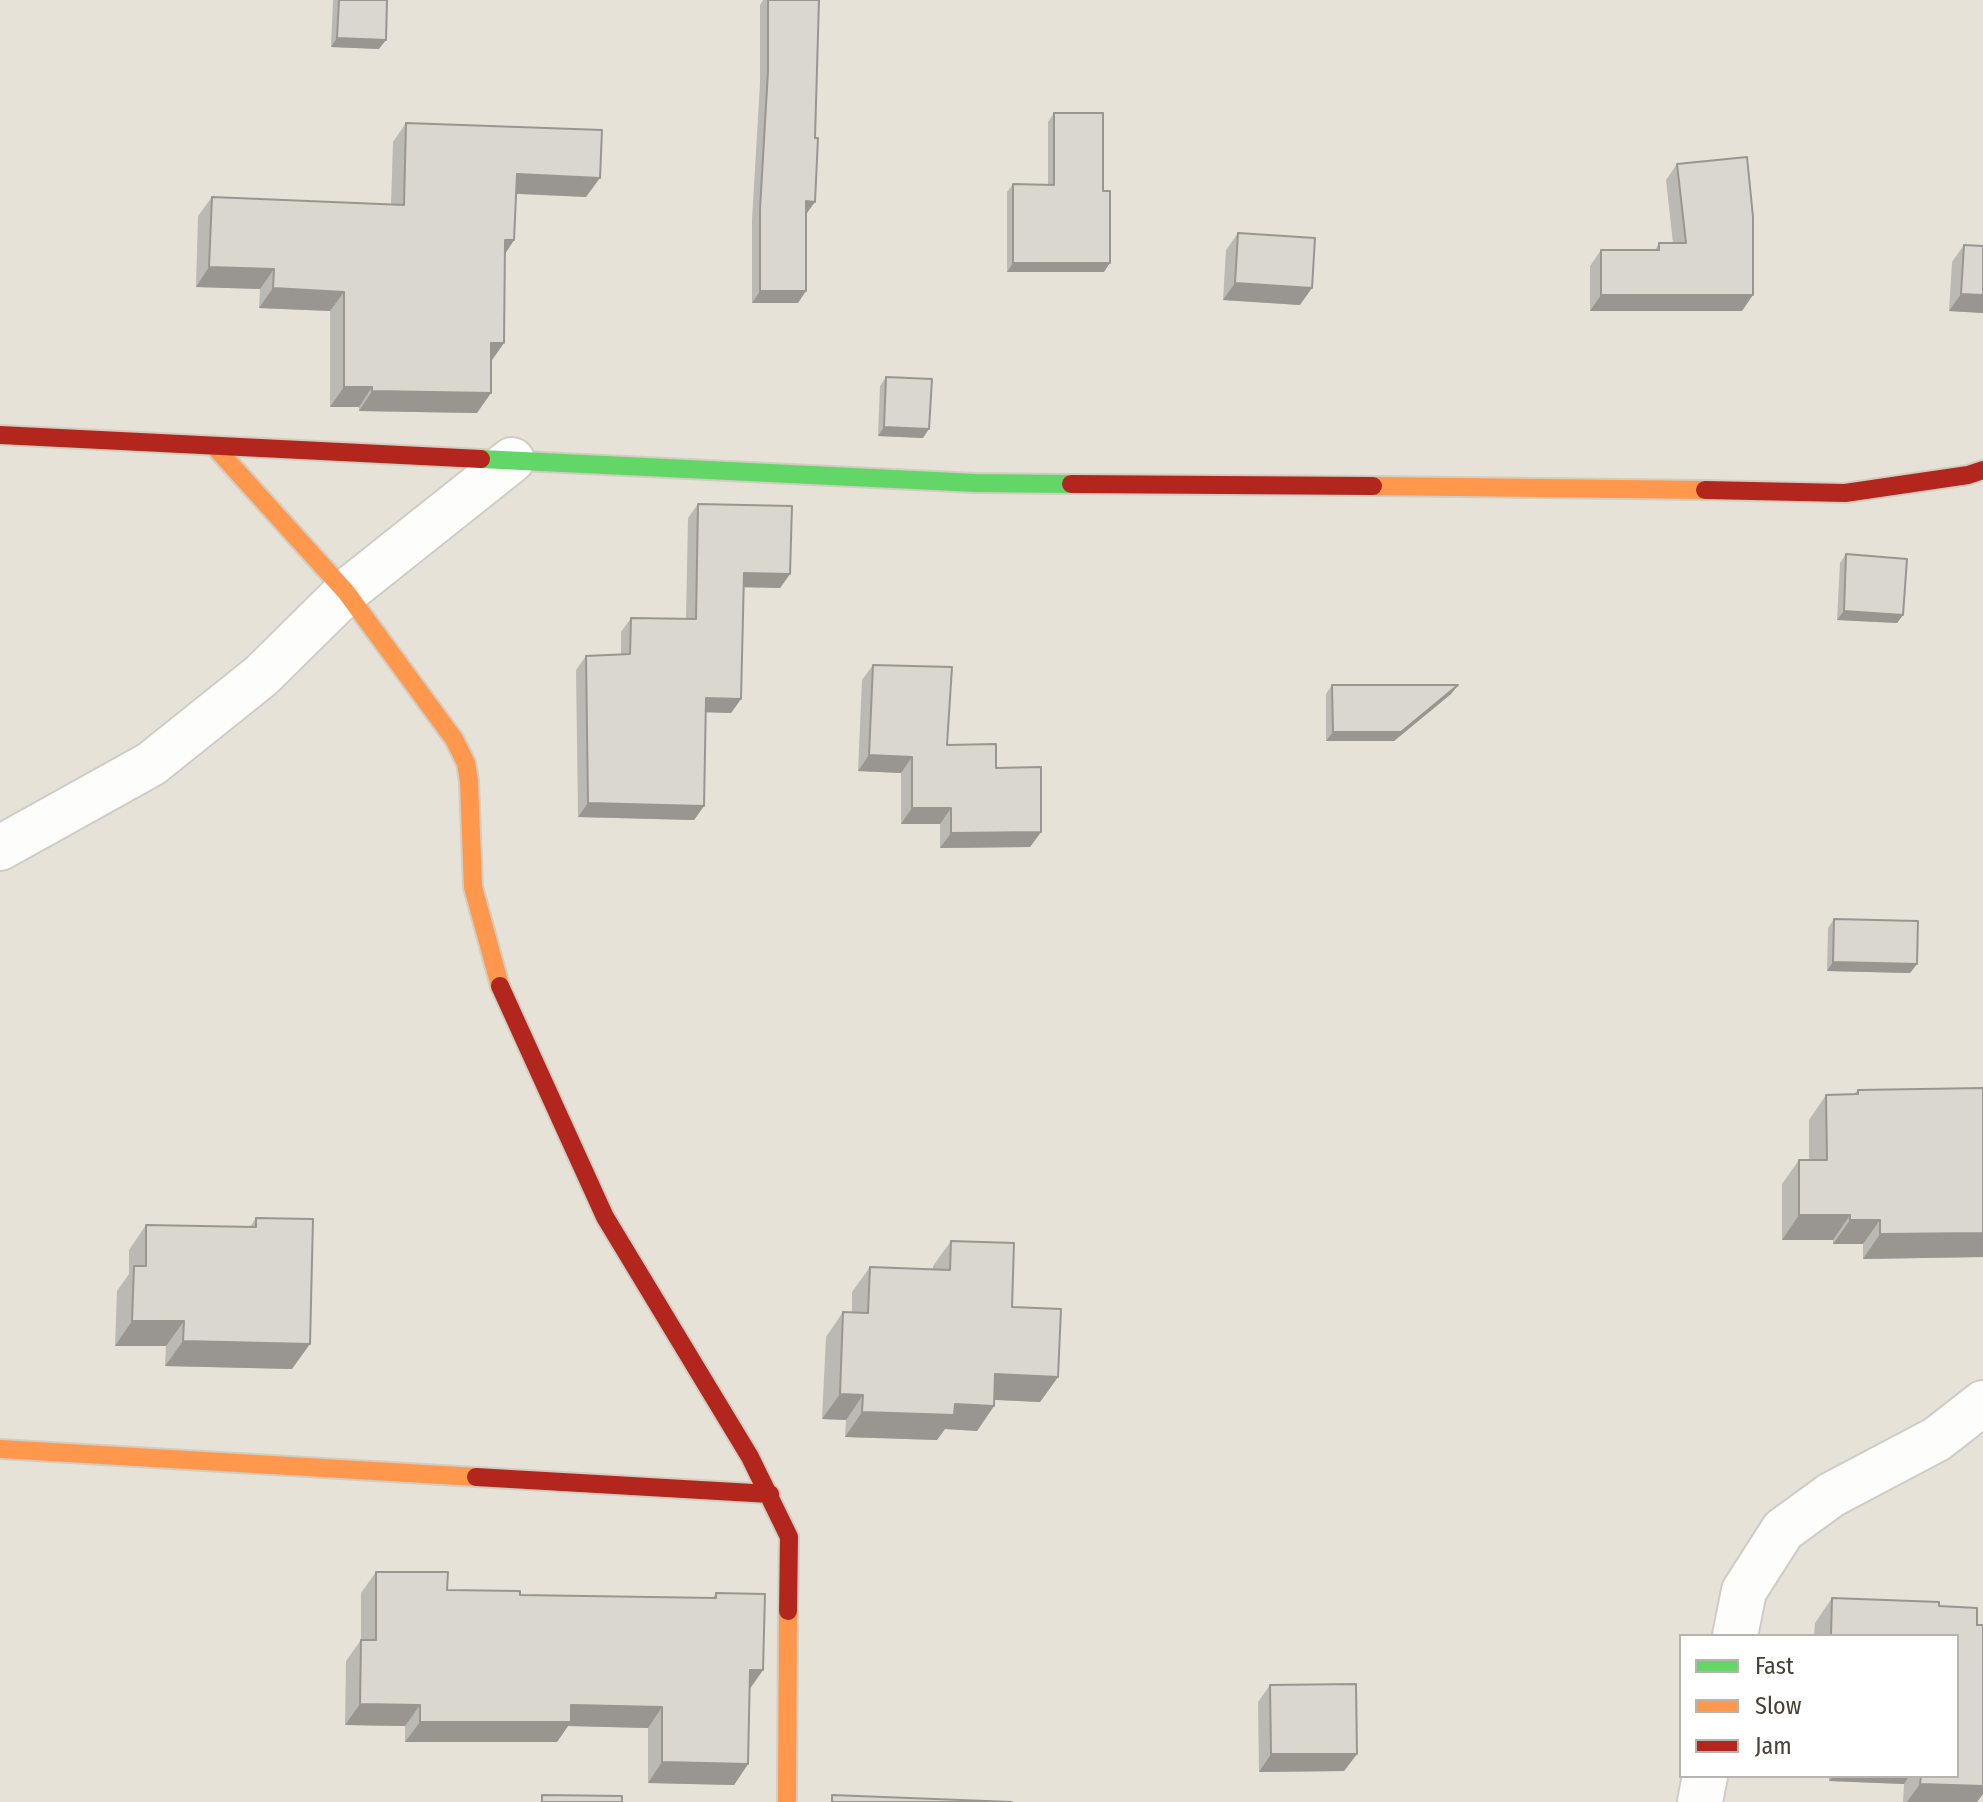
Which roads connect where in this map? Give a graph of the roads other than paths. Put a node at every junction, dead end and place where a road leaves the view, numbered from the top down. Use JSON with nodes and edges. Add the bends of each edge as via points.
{"nodes":[{"id":1,"x":0,"y":435,"type":"edge"},
{"id":2,"x":214,"y":446,"type":"junction"},
{"id":3,"x":512,"y":460,"type":"junction"},
{"id":4,"x":1978,"y":476,"type":"edge"},
{"id":5,"x":346,"y":592,"type":"junction"},
{"id":6,"x":0,"y":848,"type":"edge"},
{"id":7,"x":1983,"y":1403,"type":"edge"},
{"id":8,"x":0,"y":1449,"type":"edge"},
{"id":9,"x":770,"y":1494,"type":"junction"},
{"id":10,"x":1735,"y":1634,"type":"edge"},
{"id":11,"x":1705,"y":1778,"type":"edge"},
{"id":12,"x":787,"y":1802,"type":"edge"},
{"id":13,"x":1700,"y":1802,"type":"edge"}],
"edges":[{"from":1,"to":2,"type":"street"},
{"from":2,"to":3,"type":"street"},
{"from":2,"to":5,"type":"street"},
{"from":3,"to":4,"type":"street","via":[[976,483],[1845,493]]},
{"from":3,"to":5,"type":"street"},
{"from":5,"to":6,"type":"street","via":[[261,676],[151,764]]},
{"from":5,"to":9,"type":"street","via":[[466,763],[473,887],[501,990],[605,1217]]},
{"from":7,"to":10,"type":"street","via":[[1937,1439],[1831,1495],[1783,1530],[1744,1591]]},
{"from":8,"to":9,"type":"street"},
{"from":9,"to":12,"type":"street","via":[[789,1537]]},
{"from":11,"to":13,"type":"street"}]}
